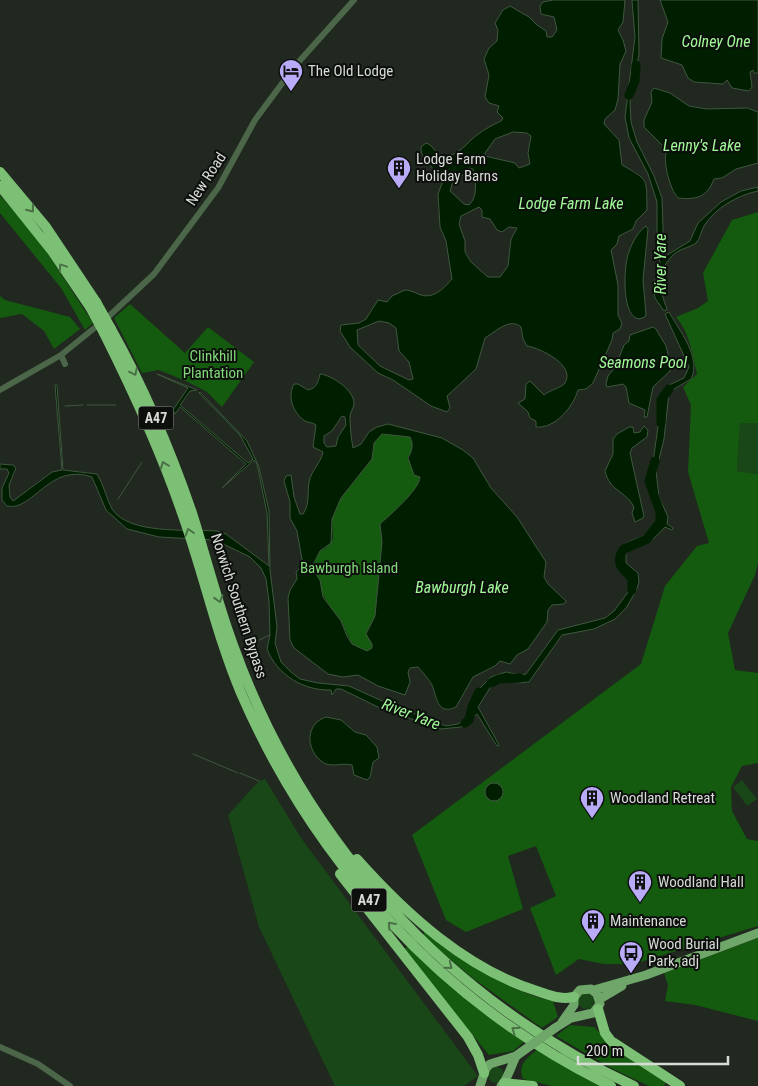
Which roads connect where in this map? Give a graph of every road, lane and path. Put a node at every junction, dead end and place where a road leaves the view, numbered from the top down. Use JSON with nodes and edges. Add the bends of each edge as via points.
{"nodes":[{"id":1,"x":354,"y":0,"type":"edge"},
{"id":2,"x":0,"y":172,"type":"edge"},
{"id":3,"x":0,"y":186,"type":"edge"},
{"id":4,"x":93,"y":305,"type":"junction"},
{"id":5,"x":61,"y":355,"type":"junction"},
{"id":6,"x":65,"y":364,"type":"dead end"},
{"id":7,"x":0,"y":390,"type":"edge"},
{"id":8,"x":200,"y":553,"type":"junction"},
{"id":9,"x":241,"y":693,"type":"junction"},
{"id":10,"x":271,"y":736,"type":"junction"},
{"id":11,"x":758,"y":933,"type":"edge"},
{"id":12,"x":642,"y":976,"type":"junction"},
{"id":13,"x":594,"y":990,"type":"junction"},
{"id":14,"x":572,"y":1000,"type":"junction"},
{"id":15,"x":599,"y":1004,"type":"junction"},
{"id":16,"x":586,"y":1015,"type":"junction"},
{"id":17,"x":558,"y":1025,"type":"junction"},
{"id":18,"x":0,"y":1047,"type":"edge"},
{"id":19,"x":516,"y":1056,"type":"junction"},
{"id":20,"x":496,"y":1063,"type":"junction"},
{"id":21,"x":482,"y":1079,"type":"edge"},
{"id":22,"x":504,"y":1081,"type":"edge"},
{"id":23,"x":70,"y":1086,"type":"edge"},
{"id":24,"x":491,"y":1086,"type":"edge"},
{"id":25,"x":534,"y":1086,"type":"edge"},
{"id":26,"x":610,"y":1086,"type":"edge"},
{"id":27,"x":634,"y":1086,"type":"edge"},
{"id":28,"x":680,"y":1086,"type":"edge"}],
"edges":[{"from":1,"to":5,"type":"street","name":"New Road","via":[[295,66],[255,120],[218,188],[154,274]]},
{"from":2,"to":4,"type":"highway","name":"Norwich Southern Bypass","number":"A47","one_way":true,"via":[[46,228]]},
{"from":4,"to":3,"type":"highway","name":"Norwich Southern Bypass","number":"A47","one_way":true},
{"from":4,"to":8,"type":"highway","name":"Norwich Southern Bypass","number":"A47","bridge":true,"via":[[108,331],[186,510]]},
{"from":5,"to":6,"type":"street"},
{"from":5,"to":7,"type":"street","name":"New Road"},
{"from":8,"to":9,"type":"highway","name":"Norwich Southern Bypass","number":"A47","via":[[223,643]]},
{"from":8,"to":10,"type":"highway","name":"Norwich Southern Bypass","number":"A47","one_way":true},
{"from":9,"to":21,"type":"highway","number":"A47","via":[[273,767],[310,831],[348,886],[468,1037],[478,1055]]},
{"from":26,"to":9,"type":"highway","name":"Norwich Southern Bypass","number":"A47","one_way":true,"via":[[556,1056],[487,1010],[401,935],[341,864],[304,813]]},
{"from":10,"to":14,"type":"highway","number":"A47","via":[[341,841],[407,910],[444,941],[511,983]]},
{"from":10,"to":27,"type":"highway","name":"Norwich Southern Bypass","number":"A47","one_way":true,"via":[[333,839],[376,893],[434,954],[532,1030],[586,1063]]},
{"from":11,"to":12,"type":"main road"},
{"from":12,"to":13,"type":"main road"},
{"from":12,"to":15,"type":"main road","via":[[604,994]]},
{"from":13,"to":14,"type":"main road","via":[[580,990]]},
{"from":13,"to":15,"type":"main road"},
{"from":14,"to":16,"type":"main road","via":[[581,1014]]},
{"from":14,"to":17,"type":"main road"},
{"from":15,"to":16,"type":"main road"},
{"from":15,"to":28,"type":"highway","via":[[605,1033],[611,1041]]},
{"from":16,"to":17,"type":"main road"},
{"from":17,"to":19,"type":"main road","bridge":true},
{"from":18,"to":23,"type":"street","via":[[38,1064]]},
{"from":19,"to":20,"type":"main road"},
{"from":19,"to":22,"type":"main road"},
{"from":20,"to":21,"type":"main road","via":[[490,1064]]},
{"from":20,"to":22,"type":"main road","via":[[502,1065]]},
{"from":21,"to":24,"type":"main road"},
{"from":22,"to":25,"type":"highway"}]}
